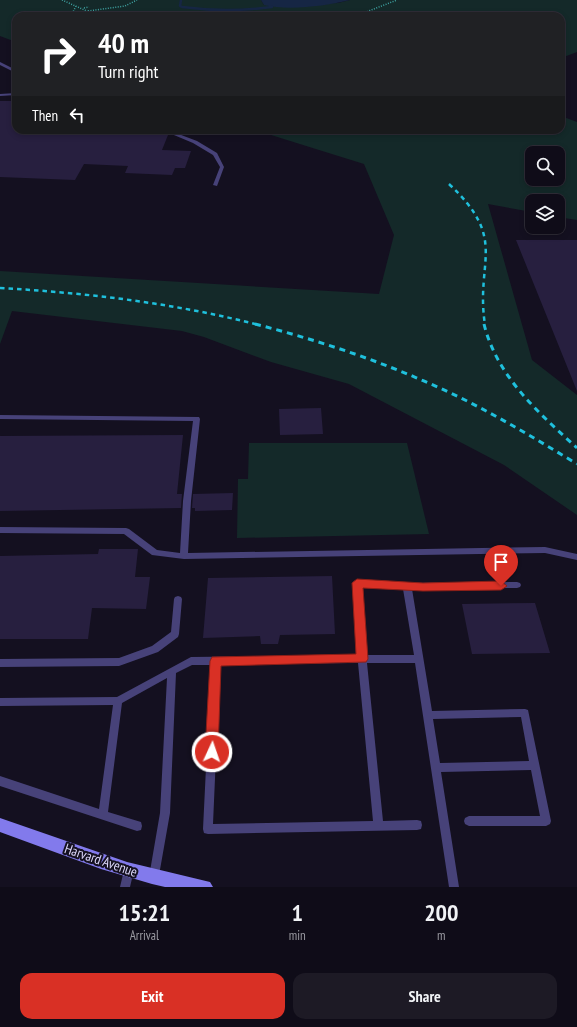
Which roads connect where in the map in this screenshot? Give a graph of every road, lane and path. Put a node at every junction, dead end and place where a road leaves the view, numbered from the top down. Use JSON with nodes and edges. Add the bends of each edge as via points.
{"nodes":[{"id":1,"x":62,"y":0,"type":"edge"},
{"id":2,"x":138,"y":0,"type":"edge"},
{"id":3,"x":396,"y":0,"type":"edge"},
{"id":4,"x":76,"y":6,"type":"junction"},
{"id":5,"x":89,"y":7,"type":"dead end"},
{"id":6,"x":83,"y":8,"type":"junction"},
{"id":7,"x":88,"y":11,"type":"joint"},
{"id":8,"x":73,"y":12,"type":"edge"},
{"id":9,"x":365,"y":12,"type":"edge"},
{"id":10,"x":0,"y":63,"type":"edge"},
{"id":11,"x":12,"y":70,"type":"edge"},
{"id":12,"x":12,"y":94,"type":"edge"},
{"id":13,"x":0,"y":95,"type":"edge"},
{"id":14,"x":174,"y":134,"type":"edge"},
{"id":15,"x":215,"y":185,"type":"dead end"},
{"id":16,"x":0,"y":417,"type":"edge"},
{"id":17,"x":0,"y":530,"type":"edge"},
{"id":18,"x":184,"y":556,"type":"junction"},
{"id":19,"x":577,"y":557,"type":"edge"},
{"id":20,"x":517,"y":585,"type":"dead end"},
{"id":21,"x":407,"y":586,"type":"junction"},
{"id":22,"x":178,"y":599,"type":"dead end"},
{"id":23,"x":362,"y":659,"type":"junction"},
{"id":24,"x":419,"y":659,"type":"junction"},
{"id":25,"x":216,"y":661,"type":"junction"},
{"id":26,"x":0,"y":663,"type":"edge"},
{"id":27,"x":172,"y":672,"type":"junction"},
{"id":28,"x":118,"y":701,"type":"junction"},
{"id":29,"x":0,"y":702,"type":"edge"},
{"id":30,"x":428,"y":715,"type":"junction"},
{"id":31,"x":536,"y":766,"type":"junction"},
{"id":32,"x":436,"y":768,"type":"junction"},
{"id":33,"x":0,"y":781,"type":"edge"},
{"id":34,"x":103,"y":815,"type":"junction"},
{"id":35,"x":469,"y":821,"type":"dead end"},
{"id":36,"x":0,"y":825,"type":"edge"},
{"id":37,"x":417,"y":825,"type":"dead end"},
{"id":38,"x":137,"y":826,"type":"dead end"},
{"id":39,"x":378,"y":826,"type":"junction"},
{"id":40,"x":129,"y":870,"type":"junction"},
{"id":41,"x":154,"y":877,"type":"junction"},
{"id":42,"x":125,"y":887,"type":"edge"},
{"id":43,"x":205,"y":887,"type":"edge"},
{"id":44,"x":454,"y":887,"type":"edge"}],
"edges":[{"from":1,"to":4,"type":"path"},
{"from":2,"to":7,"type":"path"},
{"from":3,"to":9,"type":"path"},
{"from":4,"to":6,"type":"path"},
{"from":4,"to":8,"type":"path"},
{"from":5,"to":6,"type":"path"},
{"from":6,"to":7,"type":"path"},
{"from":10,"to":11,"type":"lane"},
{"from":12,"to":13,"type":"lane"},
{"from":14,"to":15,"type":"lane","via":[[195,142],[214,154],[222,167]]},
{"from":16,"to":18,"type":"lane","via":[[197,419],[186,501]]},
{"from":17,"to":18,"type":"lane","via":[[126,531],[155,553]]},
{"from":18,"to":19,"type":"lane","via":[[545,550]]},
{"from":20,"to":21,"type":"lane"},
{"from":21,"to":23,"type":"lane","via":[[357,583]]},
{"from":21,"to":24,"type":"lane"},
{"from":22,"to":26,"type":"lane","via":[[175,634],[155,649],[119,662]]},
{"from":23,"to":24,"type":"lane"},
{"from":23,"to":25,"type":"lane"},
{"from":23,"to":39,"type":"lane"},
{"from":24,"to":30,"type":"lane"},
{"from":25,"to":27,"type":"lane","via":[[191,661]]},
{"from":25,"to":39,"type":"lane","via":[[208,829]]},
{"from":27,"to":28,"type":"lane"},
{"from":27,"to":41,"type":"lane","via":[[164,814]]},
{"from":28,"to":29,"type":"lane"},
{"from":28,"to":34,"type":"lane"},
{"from":30,"to":31,"type":"lane","via":[[525,713]]},
{"from":30,"to":32,"type":"lane"},
{"from":31,"to":32,"type":"lane"},
{"from":31,"to":35,"type":"lane","via":[[546,821]]},
{"from":32,"to":44,"type":"lane"},
{"from":33,"to":34,"type":"lane"},
{"from":34,"to":38,"type":"lane"},
{"from":36,"to":40,"type":"main road","name":"Harvard Avenue"},
{"from":37,"to":39,"type":"lane"},
{"from":40,"to":41,"type":"main road","name":"Harvard Avenue"},
{"from":40,"to":42,"type":"lane"},
{"from":41,"to":43,"type":"main road","name":"Harvard Avenue","via":[[174,883]]}]}
